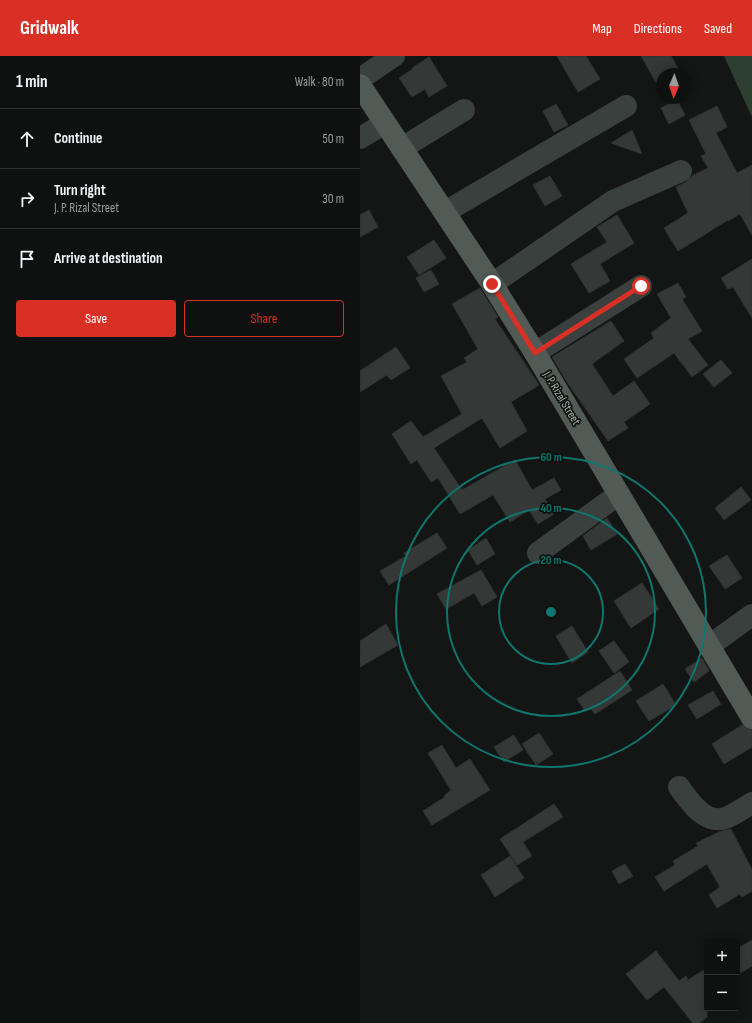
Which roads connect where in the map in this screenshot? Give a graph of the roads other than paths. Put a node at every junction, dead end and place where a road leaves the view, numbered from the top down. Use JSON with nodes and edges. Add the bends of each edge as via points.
{"nodes":[{"id":1,"x":394,"y":56,"type":"edge"},
{"id":2,"x":360,"y":79,"type":"edge"},
{"id":3,"x":360,"y":85,"type":"edge"},
{"id":4,"x":626,"y":106,"type":"dead end"},
{"id":5,"x":464,"y":110,"type":"dead end"},
{"id":6,"x":385,"y":123,"type":"junction"},
{"id":7,"x":360,"y":138,"type":"edge"},
{"id":8,"x":402,"y":148,"type":"junction"},
{"id":9,"x":681,"y":171,"type":"dead end"},
{"id":10,"x":444,"y":212,"type":"junction"},
{"id":11,"x":492,"y":284,"type":"junction"},
{"id":12,"x":641,"y":286,"type":"dead end"},
{"id":13,"x":535,"y":353,"type":"junction"},
{"id":14,"x":619,"y":494,"type":"junction"},
{"id":15,"x":538,"y":553,"type":"dead end"},
{"id":16,"x":752,"y":614,"type":"edge"},
{"id":17,"x":709,"y":646,"type":"junction"},
{"id":18,"x":752,"y":718,"type":"edge"},
{"id":19,"x":679,"y":788,"type":"dead end"},
{"id":20,"x":752,"y":803,"type":"edge"}],
"edges":[{"from":1,"to":2,"type":"lane"},
{"from":3,"to":6,"type":"main road","name":"J. P. Rizal Street"},
{"from":4,"to":10,"type":"lane"},
{"from":5,"to":8,"type":"lane"},
{"from":6,"to":7,"type":"lane"},
{"from":6,"to":8,"type":"main road","name":"J. P. Rizal Street"},
{"from":8,"to":10,"type":"main road","name":"J. P. Rizal Street"},
{"from":9,"to":11,"type":"lane","via":[[613,200]]},
{"from":10,"to":11,"type":"main road","name":"J. P. Rizal Street"},
{"from":11,"to":13,"type":"main road","name":"J. P. Rizal Street"},
{"from":12,"to":13,"type":"lane"},
{"from":13,"to":14,"type":"main road","name":"J. P. Rizal Street"},
{"from":14,"to":15,"type":"lane"},
{"from":14,"to":17,"type":"main road","name":"J. P. Rizal Street"},
{"from":16,"to":17,"type":"lane"},
{"from":17,"to":18,"type":"main road","name":"J. P. Rizal Street"},
{"from":19,"to":20,"type":"lane","via":[[699,813],[708,817],[721,819]]}]}
